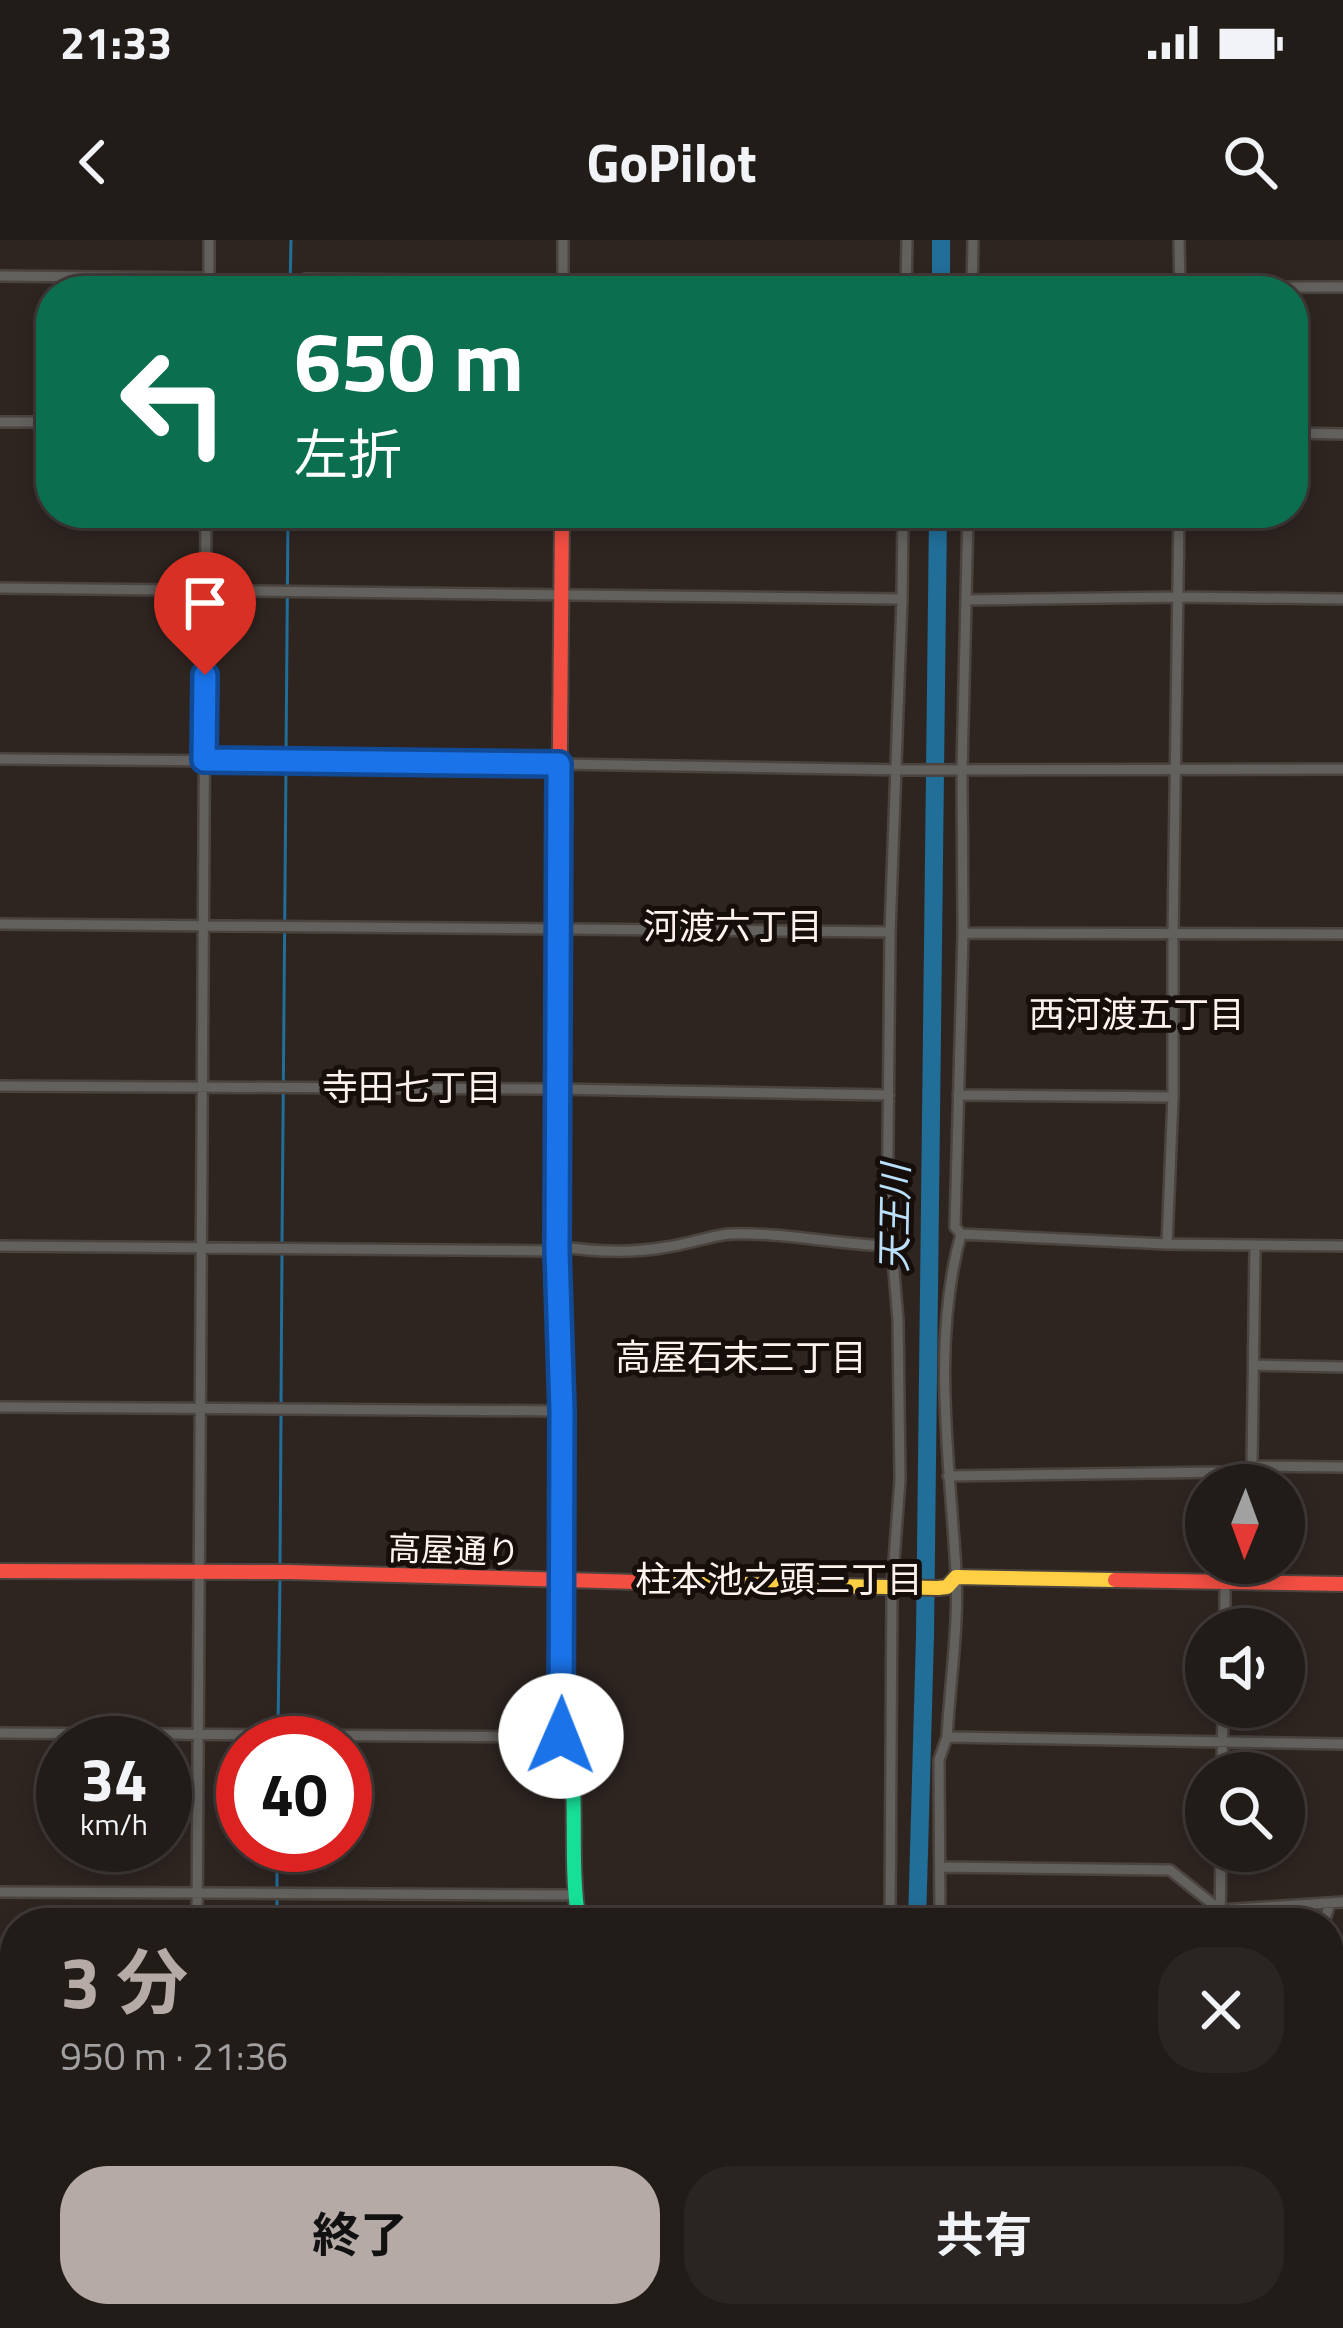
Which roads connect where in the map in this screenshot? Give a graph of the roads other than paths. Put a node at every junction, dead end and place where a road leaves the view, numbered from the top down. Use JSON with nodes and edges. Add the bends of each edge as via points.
{"nodes":[{"id":1,"x":209,"y":240,"type":"edge"},
{"id":2,"x":563,"y":240,"type":"edge"},
{"id":3,"x":908,"y":240,"type":"edge"},
{"id":4,"x":973,"y":240,"type":"edge"},
{"id":5,"x":1179,"y":240,"type":"edge"},
{"id":6,"x":0,"y":276,"type":"edge"},
{"id":7,"x":36,"y":276,"type":"edge"},
{"id":8,"x":209,"y":276,"type":"edge"},
{"id":9,"x":563,"y":276,"type":"edge"},
{"id":10,"x":906,"y":276,"type":"edge"},
{"id":11,"x":973,"y":276,"type":"edge"},
{"id":12,"x":1180,"y":276,"type":"edge"},
{"id":13,"x":1308,"y":287,"type":"edge"},
{"id":14,"x":1343,"y":287,"type":"edge"},
{"id":15,"x":0,"y":422,"type":"edge"},
{"id":16,"x":36,"y":422,"type":"edge"},
{"id":17,"x":1308,"y":434,"type":"edge"},
{"id":18,"x":1343,"y":434,"type":"edge"},
{"id":19,"x":206,"y":528,"type":"edge"},
{"id":20,"x":562,"y":528,"type":"edge"},
{"id":21,"x":903,"y":528,"type":"edge"},
{"id":22,"x":968,"y":528,"type":"edge"},
{"id":23,"x":1179,"y":528,"type":"edge"},
{"id":24,"x":0,"y":588,"type":"edge"},
{"id":25,"x":205,"y":590,"type":"junction"},
{"id":26,"x":561,"y":593,"type":"junction"},
{"id":27,"x":1178,"y":597,"type":"junction"},
{"id":28,"x":902,"y":598,"type":"junction"},
{"id":29,"x":1343,"y":599,"type":"edge"},
{"id":30,"x":966,"y":600,"type":"junction"},
{"id":31,"x":0,"y":759,"type":"edge"},
{"id":32,"x":204,"y":760,"type":"junction"},
{"id":33,"x":559,"y":764,"type":"junction"},
{"id":34,"x":1177,"y":768,"type":"junction"},
{"id":35,"x":1343,"y":769,"type":"edge"},
{"id":36,"x":900,"y":770,"type":"junction"},
{"id":37,"x":958,"y":770,"type":"junction"},
{"id":38,"x":0,"y":924,"type":"edge"},
{"id":39,"x":204,"y":926,"type":"junction"},
{"id":40,"x":558,"y":928,"type":"junction"},
{"id":41,"x":890,"y":932,"type":"junction"},
{"id":42,"x":963,"y":933,"type":"junction"},
{"id":43,"x":1343,"y":934,"type":"edge"},
{"id":44,"x":1173,"y":935,"type":"junction"},
{"id":45,"x":0,"y":1086,"type":"edge"},
{"id":46,"x":203,"y":1088,"type":"junction"},
{"id":47,"x":557,"y":1089,"type":"junction"},
{"id":48,"x":889,"y":1095,"type":"junction"},
{"id":49,"x":958,"y":1096,"type":"junction"},
{"id":50,"x":1173,"y":1097,"type":"junction"},
{"id":51,"x":961,"y":1234,"type":"junction"},
{"id":52,"x":1167,"y":1244,"type":"junction"},
{"id":53,"x":0,"y":1246,"type":"edge"},
{"id":54,"x":887,"y":1246,"type":"junction"},
{"id":55,"x":1255,"y":1246,"type":"junction"},
{"id":56,"x":1343,"y":1246,"type":"edge"},
{"id":57,"x":201,"y":1248,"type":"junction"},
{"id":58,"x":557,"y":1248,"type":"junction"},
{"id":59,"x":1252,"y":1365,"type":"junction"},
{"id":60,"x":1343,"y":1367,"type":"edge"},
{"id":61,"x":0,"y":1407,"type":"edge"},
{"id":62,"x":199,"y":1408,"type":"junction"},
{"id":63,"x":562,"y":1411,"type":"junction"},
{"id":64,"x":1252,"y":1464,"type":"edge"},
{"id":65,"x":1305,"y":1466,"type":"edge"},
{"id":66,"x":1343,"y":1466,"type":"edge"},
{"id":67,"x":1185,"y":1473,"type":"edge"},
{"id":68,"x":948,"y":1476,"type":"junction"},
{"id":69,"x":0,"y":1571,"type":"edge"},
{"id":70,"x":198,"y":1573,"type":"junction"},
{"id":71,"x":956,"y":1577,"type":"junction"},
{"id":72,"x":563,"y":1581,"type":"junction"},
{"id":73,"x":1185,"y":1581,"type":"edge"},
{"id":74,"x":1305,"y":1583,"type":"edge"},
{"id":75,"x":1343,"y":1584,"type":"edge"},
{"id":76,"x":898,"y":1587,"type":"junction"},
{"id":77,"x":1223,"y":1728,"type":"edge"},
{"id":78,"x":0,"y":1733,"type":"edge"},
{"id":79,"x":197,"y":1734,"type":"junction"},
{"id":80,"x":561,"y":1736,"type":"junction"},
{"id":81,"x":947,"y":1737,"type":"junction"},
{"id":82,"x":1223,"y":1743,"type":"junction"},
{"id":83,"x":1343,"y":1744,"type":"edge"},
{"id":84,"x":1223,"y":1752,"type":"edge"},
{"id":85,"x":940,"y":1867,"type":"junction"},
{"id":86,"x":1221,"y":1872,"type":"edge"},
{"id":87,"x":0,"y":1892,"type":"edge"},
{"id":88,"x":198,"y":1892,"type":"junction"},
{"id":89,"x":574,"y":1895,"type":"junction"},
{"id":90,"x":1343,"y":1902,"type":"edge"},
{"id":91,"x":1330,"y":1903,"type":"junction"},
{"id":92,"x":197,"y":1908,"type":"edge"},
{"id":93,"x":576,"y":1908,"type":"edge"},
{"id":94,"x":890,"y":1908,"type":"edge"},
{"id":95,"x":940,"y":1908,"type":"edge"},
{"id":96,"x":1218,"y":1908,"type":"edge"},
{"id":97,"x":1220,"y":1908,"type":"edge"},
{"id":98,"x":1251,"y":1908,"type":"edge"},
{"id":99,"x":1328,"y":1908,"type":"edge"}],
"edges":[{"from":1,"to":8,"type":"street"},
{"from":2,"to":9,"type":"street"},
{"from":3,"to":10,"type":"street"},
{"from":4,"to":11,"type":"street"},
{"from":5,"to":12,"type":"street"},
{"from":6,"to":7,"type":"street"},
{"from":13,"to":14,"type":"street"},
{"from":15,"to":16,"type":"street"},
{"from":17,"to":18,"type":"street"},
{"from":19,"to":25,"type":"street"},
{"from":20,"to":26,"type":"street"},
{"from":21,"to":28,"type":"street"},
{"from":22,"to":30,"type":"street"},
{"from":23,"to":27,"type":"street"},
{"from":24,"to":25,"type":"street"},
{"from":25,"to":26,"type":"street"},
{"from":25,"to":32,"type":"street"},
{"from":26,"to":28,"type":"street"},
{"from":26,"to":33,"type":"street"},
{"from":27,"to":29,"type":"street"},
{"from":27,"to":30,"type":"street"},
{"from":27,"to":34,"type":"street"},
{"from":28,"to":36,"type":"street"},
{"from":30,"to":37,"type":"street"},
{"from":31,"to":32,"type":"street"},
{"from":32,"to":33,"type":"street"},
{"from":32,"to":39,"type":"street"},
{"from":33,"to":36,"type":"street"},
{"from":33,"to":40,"type":"street"},
{"from":34,"to":35,"type":"street"},
{"from":34,"to":37,"type":"street"},
{"from":34,"to":44,"type":"street"},
{"from":36,"to":37,"type":"street"},
{"from":36,"to":41,"type":"street"},
{"from":37,"to":42,"type":"street"},
{"from":38,"to":39,"type":"street"},
{"from":39,"to":40,"type":"street"},
{"from":39,"to":46,"type":"street"},
{"from":40,"to":41,"type":"street"},
{"from":40,"to":47,"type":"street"},
{"from":41,"to":48,"type":"street"},
{"from":42,"to":44,"type":"street"},
{"from":42,"to":49,"type":"street"},
{"from":43,"to":44,"type":"street"},
{"from":44,"to":50,"type":"street"},
{"from":45,"to":46,"type":"street"},
{"from":46,"to":47,"type":"street"},
{"from":46,"to":57,"type":"street"},
{"from":47,"to":48,"type":"street"},
{"from":47,"to":58,"type":"street"},
{"from":48,"to":54,"type":"street"},
{"from":49,"to":50,"type":"street"},
{"from":49,"to":51,"type":"street"},
{"from":50,"to":52,"type":"street"},
{"from":51,"to":52,"type":"street"},
{"from":51,"to":68,"type":"street","via":[[947,1298]]},
{"from":52,"to":55,"type":"street"},
{"from":53,"to":57,"type":"street"},
{"from":54,"to":58,"type":"street","via":[[727,1234],[614,1253]]},
{"from":54,"to":76,"type":"street","via":[[898,1319]]},
{"from":55,"to":56,"type":"street"},
{"from":55,"to":59,"type":"street"},
{"from":57,"to":58,"type":"street"},
{"from":57,"to":62,"type":"street"},
{"from":58,"to":63,"type":"street"},
{"from":59,"to":60,"type":"street"},
{"from":59,"to":64,"type":"street"},
{"from":61,"to":62,"type":"street"},
{"from":62,"to":63,"type":"street"},
{"from":62,"to":70,"type":"street"},
{"from":63,"to":72,"type":"street"},
{"from":65,"to":66,"type":"street"},
{"from":67,"to":68,"type":"street"},
{"from":68,"to":71,"type":"street"},
{"from":69,"to":70,"type":"street","name":"高屋通り"},
{"from":70,"to":72,"type":"street","name":"高屋通り"},
{"from":70,"to":79,"type":"street"},
{"from":71,"to":73,"type":"street"},
{"from":71,"to":76,"type":"street","name":"高屋通り","via":[[947,1587]]},
{"from":71,"to":81,"type":"street"},
{"from":72,"to":76,"type":"street","name":"高屋通り"},
{"from":72,"to":80,"type":"street"},
{"from":74,"to":75,"type":"street"},
{"from":76,"to":94,"type":"street"},
{"from":77,"to":82,"type":"street"},
{"from":78,"to":79,"type":"street"},
{"from":79,"to":80,"type":"street"},
{"from":79,"to":88,"type":"street"},
{"from":80,"to":89,"type":"street","via":[[574,1765]]},
{"from":81,"to":82,"type":"street"},
{"from":81,"to":85,"type":"street","via":[[939,1760]]},
{"from":82,"to":83,"type":"street"},
{"from":82,"to":84,"type":"street"},
{"from":85,"to":95,"type":"street"},
{"from":85,"to":96,"type":"street","via":[[1170,1870]]},
{"from":86,"to":97,"type":"street"},
{"from":87,"to":88,"type":"street"},
{"from":88,"to":89,"type":"street"},
{"from":88,"to":92,"type":"street"},
{"from":89,"to":93,"type":"street"},
{"from":90,"to":91,"type":"street"},
{"from":91,"to":98,"type":"street"},
{"from":91,"to":99,"type":"street"}]}
